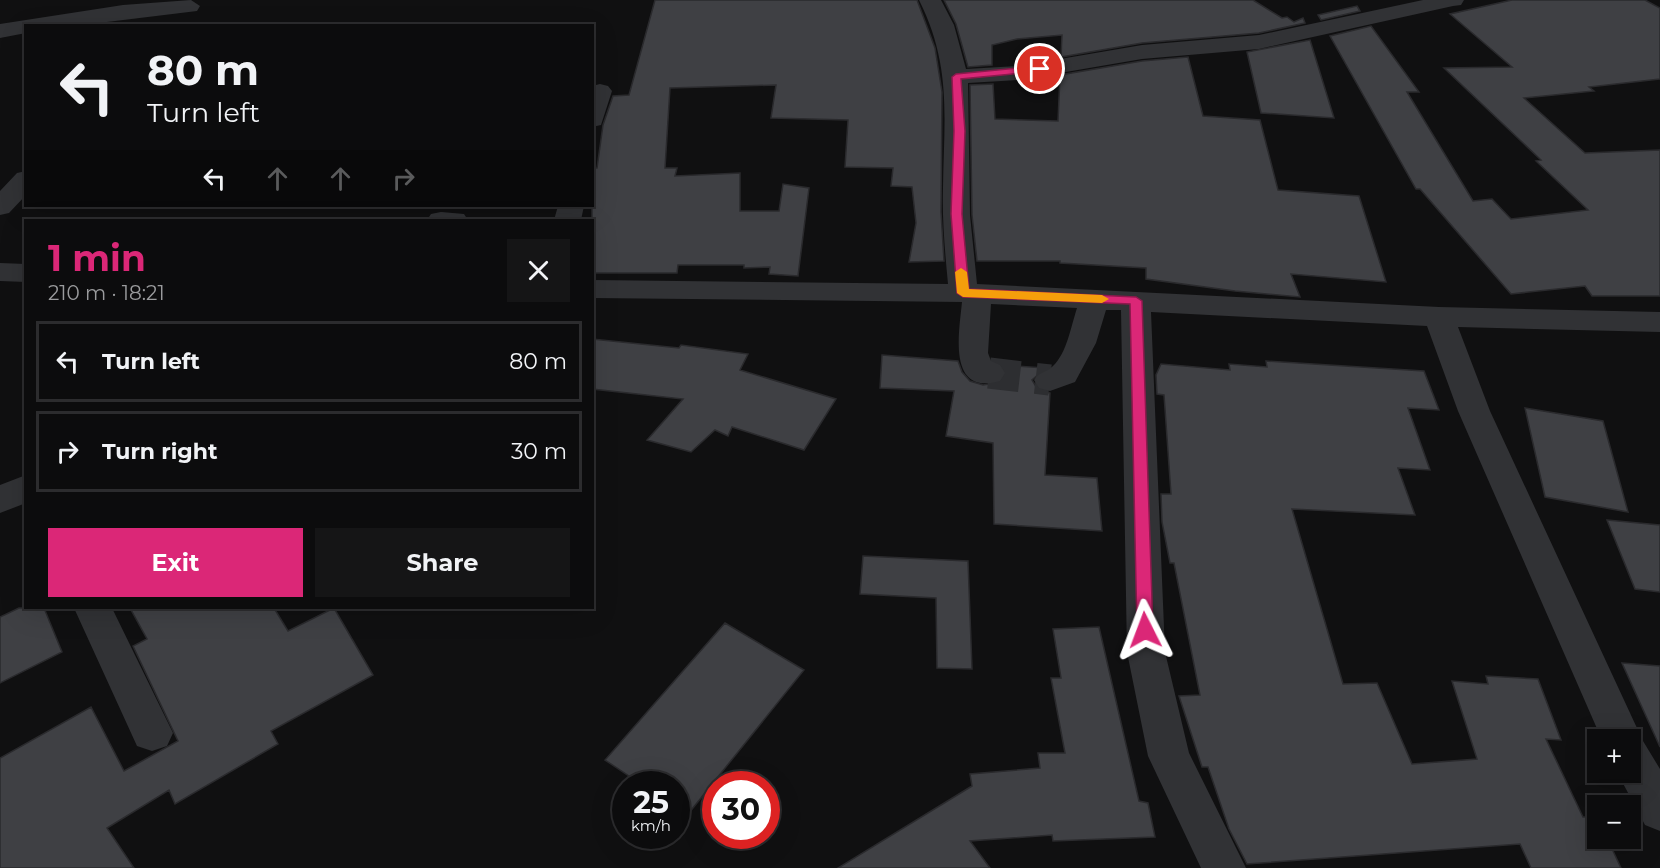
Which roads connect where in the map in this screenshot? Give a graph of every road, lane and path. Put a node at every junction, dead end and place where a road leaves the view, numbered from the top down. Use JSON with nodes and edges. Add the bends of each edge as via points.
{"nodes":[{"id":1,"x":930,"y":0,"type":"edge"},
{"id":2,"x":1453,"y":0,"type":"edge"},
{"id":3,"x":194,"y":3,"type":"edge"},
{"id":4,"x":43,"y":24,"type":"edge"},
{"id":5,"x":173,"y":24,"type":"edge"},
{"id":6,"x":24,"y":27,"type":"edge"},
{"id":7,"x":0,"y":31,"type":"edge"},
{"id":8,"x":956,"y":77,"type":"junction"},
{"id":9,"x":600,"y":91,"type":"dead end"},
{"id":10,"x":594,"y":113,"type":"edge"},
{"id":11,"x":24,"y":181,"type":"edge"},
{"id":12,"x":0,"y":207,"type":"edge"},
{"id":13,"x":0,"y":272,"type":"edge"},
{"id":14,"x":24,"y":273,"type":"edge"},
{"id":15,"x":594,"y":289,"type":"edge"},
{"id":16,"x":970,"y":293,"type":"junction"},
{"id":17,"x":1094,"y":299,"type":"junction"},
{"id":18,"x":1136,"y":301,"type":"junction"},
{"id":19,"x":1439,"y":316,"type":"junction"},
{"id":20,"x":1660,"y":322,"type":"edge"},
{"id":21,"x":989,"y":374,"type":"dead end"},
{"id":22,"x":1050,"y":380,"type":"dead end"},
{"id":23,"x":24,"y":489,"type":"edge"},
{"id":24,"x":0,"y":500,"type":"edge"},
{"id":25,"x":93,"y":609,"type":"edge"},
{"id":26,"x":1618,"y":729,"type":"edge"},
{"id":27,"x":152,"y":733,"type":"dead end"},
{"id":28,"x":1641,"y":776,"type":"edge"},
{"id":29,"x":1660,"y":811,"type":"edge"},
{"id":30,"x":1224,"y":868,"type":"edge"}],
"edges":[{"from":1,"to":8,"type":"street","via":[[939,14]]},
{"from":2,"to":8,"type":"street","via":[[1259,42],[1142,52],[1019,73]]},
{"from":3,"to":4,"type":"street"},
{"from":3,"to":5,"type":"street"},
{"from":6,"to":7,"type":"street"},
{"from":8,"to":16,"type":"street","via":[[960,131],[956,214]]},
{"from":9,"to":10,"type":"street"},
{"from":11,"to":12,"type":"street"},
{"from":13,"to":14,"type":"street"},
{"from":15,"to":16,"type":"street"},
{"from":16,"to":17,"type":"street"},
{"from":16,"to":21,"type":"street","via":[[973,353],[977,367]]},
{"from":17,"to":18,"type":"street"},
{"from":17,"to":22,"type":"street","via":[[1081,344],[1064,374]]},
{"from":18,"to":19,"type":"street"},
{"from":18,"to":30,"type":"street","via":[[1146,652],[1169,756]]},
{"from":19,"to":20,"type":"street"},
{"from":19,"to":26,"type":"street","via":[[1479,422]]},
{"from":23,"to":24,"type":"street"},
{"from":25,"to":27,"type":"street"},
{"from":28,"to":29,"type":"street"}]}
